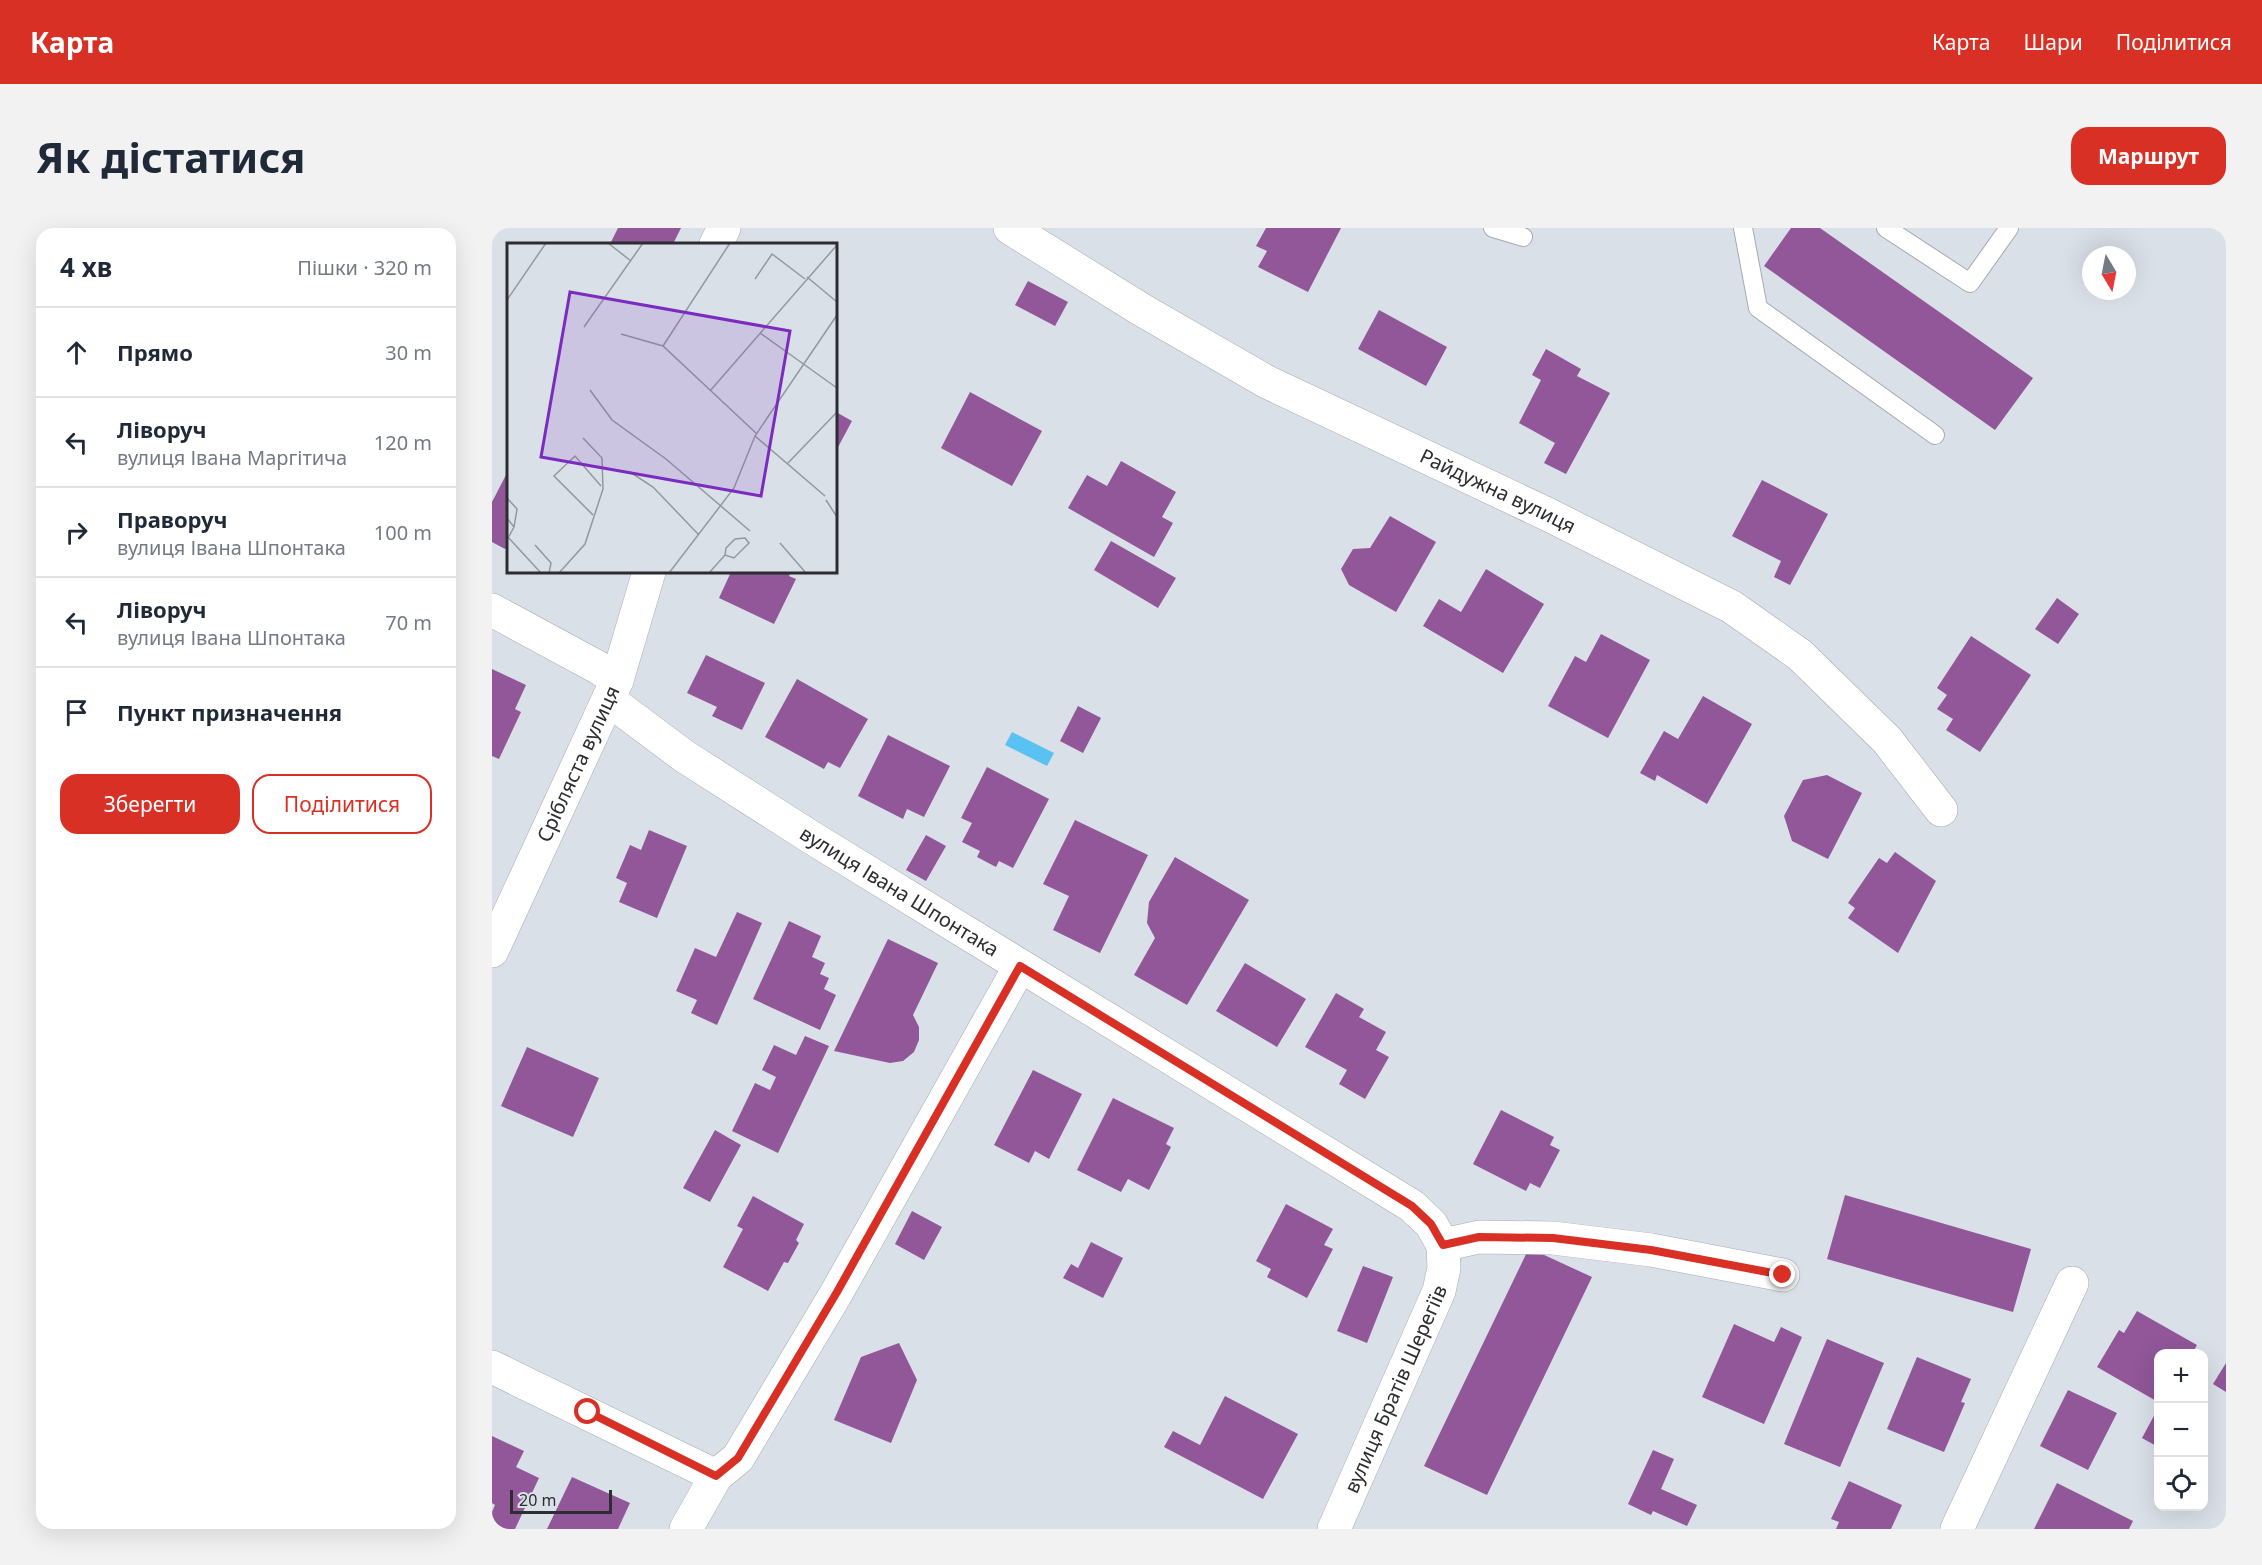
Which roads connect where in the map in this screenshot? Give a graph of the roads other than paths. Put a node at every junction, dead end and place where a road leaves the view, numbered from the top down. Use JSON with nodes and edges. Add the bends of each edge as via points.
{"nodes":[{"id":1,"x":724,"y":228,"type":"edge"},
{"id":2,"x":1010,"y":228,"type":"edge"},
{"id":3,"x":1493,"y":228,"type":"edge"},
{"id":4,"x":1743,"y":228,"type":"edge"},
{"id":5,"x":1886,"y":228,"type":"edge"},
{"id":6,"x":2009,"y":228,"type":"edge"},
{"id":7,"x":1523,"y":237,"type":"dead end"},
{"id":8,"x":716,"y":243,"type":"edge"},
{"id":9,"x":1935,"y":435,"type":"dead end"},
{"id":10,"x":649,"y":573,"type":"edge"},
{"id":11,"x":492,"y":610,"type":"edge"},
{"id":12,"x":613,"y":690,"type":"junction"},
{"id":13,"x":1941,"y":810,"type":"dead end"},
{"id":14,"x":492,"y":951,"type":"edge"},
{"id":15,"x":1020,"y":966,"type":"junction"},
{"id":16,"x":1443,"y":1245,"type":"junction"},
{"id":17,"x":1783,"y":1275,"type":"dead end"},
{"id":18,"x":2072,"y":1283,"type":"dead end"},
{"id":19,"x":492,"y":1367,"type":"edge"},
{"id":20,"x":716,"y":1476,"type":"junction"},
{"id":21,"x":686,"y":1529,"type":"edge"},
{"id":22,"x":1334,"y":1529,"type":"edge"},
{"id":23,"x":1957,"y":1529,"type":"edge"}],
"edges":[{"from":1,"to":8,"type":"street"},
{"from":2,"to":13,"type":"street","name":"Райдужна вулиця","via":[[1267,382],[1547,513],[1732,607],[1800,655],[1887,740]]},
{"from":3,"to":7,"type":"lane"},
{"from":4,"to":9,"type":"lane","via":[[1758,309]]},
{"from":5,"to":6,"type":"lane","via":[[1970,283]]},
{"from":10,"to":12,"type":"street","name":"Срібляста вулиця"},
{"from":11,"to":12,"type":"street","name":"вулиця Івана Шпонтака","via":[[599,668]]},
{"from":12,"to":14,"type":"street","name":"Срібляста вулиця"},
{"from":12,"to":15,"type":"street","name":"вулиця Івана Шпонтака","via":[[645,724],[684,756]]},
{"from":15,"to":16,"type":"street","name":"вулиця Івана Шпонтака","via":[[1412,1206],[1431,1224]]},
{"from":15,"to":20,"type":"street","via":[[837,1292],[738,1458]]},
{"from":16,"to":17,"type":"street","via":[[1479,1237],[1553,1238],[1651,1250]]},
{"from":16,"to":22,"type":"street","name":"вулиця Братів Шерегіїв","via":[[1439,1291]]},
{"from":18,"to":23,"type":"street"},
{"from":19,"to":20,"type":"street"},
{"from":20,"to":21,"type":"street"}]}
